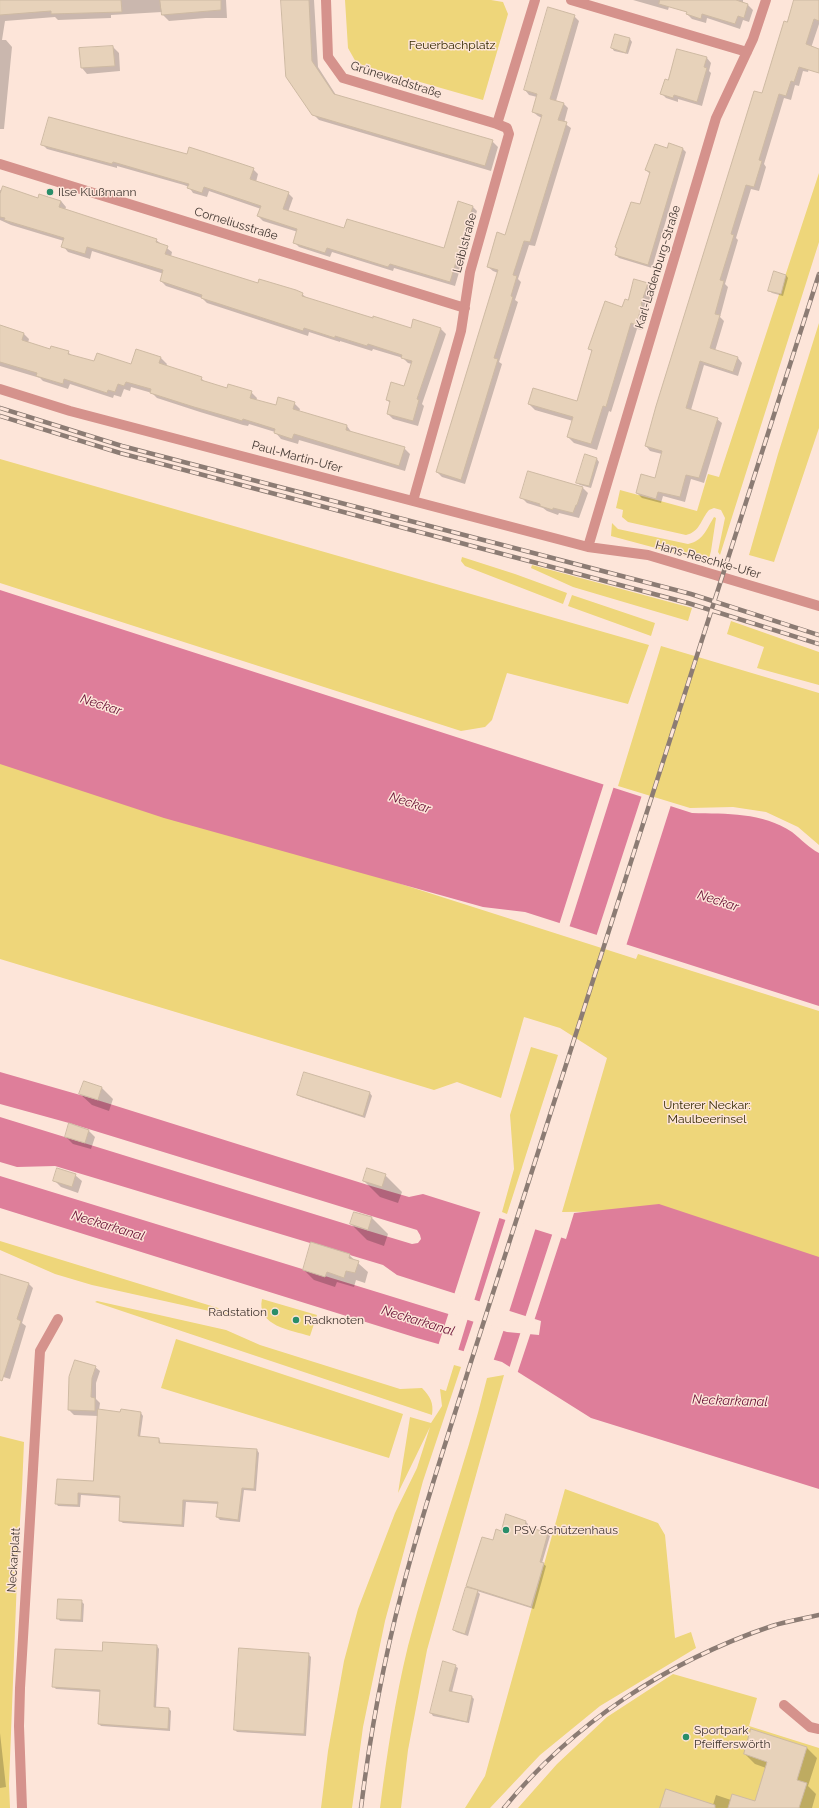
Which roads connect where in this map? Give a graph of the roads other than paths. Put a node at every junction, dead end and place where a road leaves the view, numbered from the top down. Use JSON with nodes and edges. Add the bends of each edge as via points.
{"nodes":[{"id":1,"x":326,"y":0,"type":"edge"},
{"id":2,"x":534,"y":0,"type":"edge"},
{"id":3,"x":571,"y":0,"type":"edge"},
{"id":4,"x":766,"y":0,"type":"edge"},
{"id":5,"x":747,"y":52,"type":"junction"},
{"id":6,"x":497,"y":124,"type":"junction"},
{"id":7,"x":0,"y":164,"type":"edge"},
{"id":8,"x":464,"y":308,"type":"junction"},
{"id":9,"x":0,"y":389,"type":"edge"},
{"id":10,"x":413,"y":501,"type":"junction"},
{"id":11,"x":588,"y":547,"type":"junction"},
{"id":12,"x":819,"y":606,"type":"edge"},
{"id":13,"x":58,"y":1319,"type":"dead end"},
{"id":14,"x":784,"y":1705,"type":"dead end"},
{"id":15,"x":819,"y":1729,"type":"edge"},
{"id":16,"x":22,"y":1808,"type":"edge"}],
"edges":[{"from":1,"to":6,"type":"street","name":"Grünewaldstraße","via":[[328,57],[343,78]]},
{"from":2,"to":6,"type":"street"},
{"from":3,"to":5,"type":"street"},
{"from":4,"to":5,"type":"street","name":"Karl-Ladenburg-Straße"},
{"from":5,"to":11,"type":"street","name":"Karl-Ladenburg-Straße","via":[[716,118]]},
{"from":6,"to":8,"type":"street","name":"Leiblstraße","via":[[507,128],[509,134],[470,272]]},
{"from":7,"to":8,"type":"street","name":"Corneliusstraße"},
{"from":8,"to":10,"type":"street","name":"Leiblstraße","via":[[461,331]]},
{"from":9,"to":10,"type":"street","name":"Paul-Martin-Ufer","via":[[70,411]]},
{"from":10,"to":11,"type":"street","name":"Paul-Martin-Ufer"},
{"from":11,"to":12,"type":"street","name":"Hans-Reschke-Ufer","via":[[648,555]]},
{"from":13,"to":16,"type":"street","name":"Neckarplatt","via":[[40,1351],[20,1688]]},
{"from":14,"to":15,"type":"street","via":[[810,1726]]}]}
